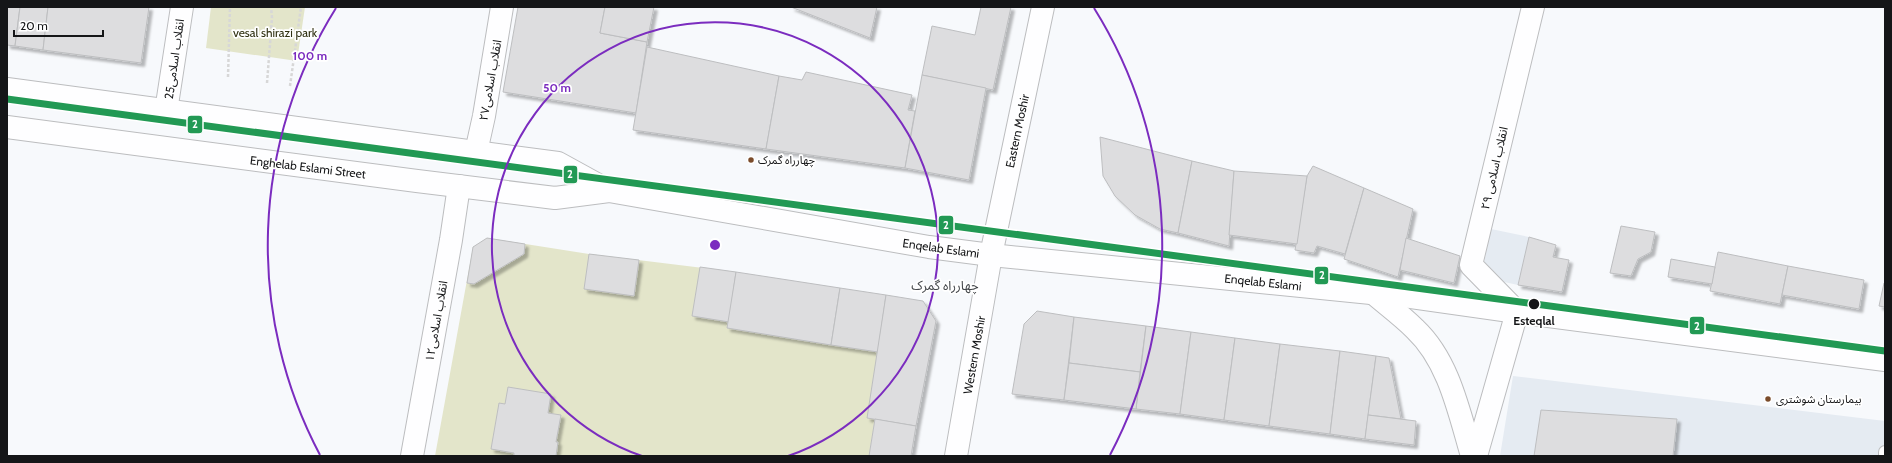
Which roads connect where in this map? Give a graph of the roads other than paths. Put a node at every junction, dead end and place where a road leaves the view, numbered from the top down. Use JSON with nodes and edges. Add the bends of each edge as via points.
{"nodes":[{"id":1,"x":182,"y":7,"type":"edge"},
{"id":2,"x":502,"y":7,"type":"edge"},
{"id":3,"x":1043,"y":7,"type":"edge"},
{"id":4,"x":1532,"y":7,"type":"edge"},
{"id":5,"x":7,"y":89,"type":"edge"},
{"id":6,"x":166,"y":111,"type":"junction"},
{"id":7,"x":7,"y":127,"type":"edge"},
{"id":8,"x":476,"y":152,"type":"junction"},
{"id":9,"x":459,"y":186,"type":"junction"},
{"id":10,"x":609,"y":191,"type":"junction"},
{"id":11,"x":991,"y":255,"type":"junction"},
{"id":12,"x":1373,"y":293,"type":"junction"},
{"id":13,"x":1517,"y":312,"type":"junction"},
{"id":14,"x":1885,"y":360,"type":"edge"},
{"id":15,"x":1885,"y":452,"type":"edge"},
{"id":16,"x":412,"y":456,"type":"edge"},
{"id":17,"x":956,"y":456,"type":"edge"},
{"id":18,"x":1472,"y":456,"type":"edge"},
{"id":19,"x":1476,"y":456,"type":"edge"},
{"id":20,"x":1885,"y":456,"type":"edge"}],
"edges":[{"from":1,"to":6,"type":"main road","name":"25انقلاب اسلامی"},
{"from":2,"to":8,"type":"main road","name":"انقلاب اسلامی۲۷"},
{"from":3,"to":11,"type":"main road","name":"Eastern Moshir"},
{"from":4,"to":13,"type":"main road","name":"انقلاب اسلامی ۲۹","via":[[1471,265]]},
{"from":5,"to":6,"type":"main road","name":"Enqelab Eslami"},
{"from":6,"to":8,"type":"main road","name":"Enqelab Eslami"},
{"from":7,"to":9,"type":"main road","name":"Enghelab Eslami Street"},
{"from":8,"to":10,"type":"main road","name":"Enqelab Eslami","via":[[558,163]]},
{"from":9,"to":10,"type":"main road","name":"Enghelab Eslami Street","via":[[555,198]]},
{"from":9,"to":16,"type":"main road","name":"انقلاب اسلامی۱۲"},
{"from":10,"to":11,"type":"main road","name":"Enqelab Eslami","via":[[929,247]]},
{"from":11,"to":12,"type":"main road","name":"Enqelab Eslami"},
{"from":11,"to":17,"type":"main road","name":"Western Moshir"},
{"from":12,"to":13,"type":"main road","name":"Enqelab Eslami"},
{"from":12,"to":18,"type":"main road","via":[[1416,329],[1435,353],[1450,384]]},
{"from":13,"to":14,"type":"main road","name":"Enqelab Eslami"},
{"from":13,"to":19,"type":"main road"},
{"from":15,"to":20,"type":"lane"}]}
